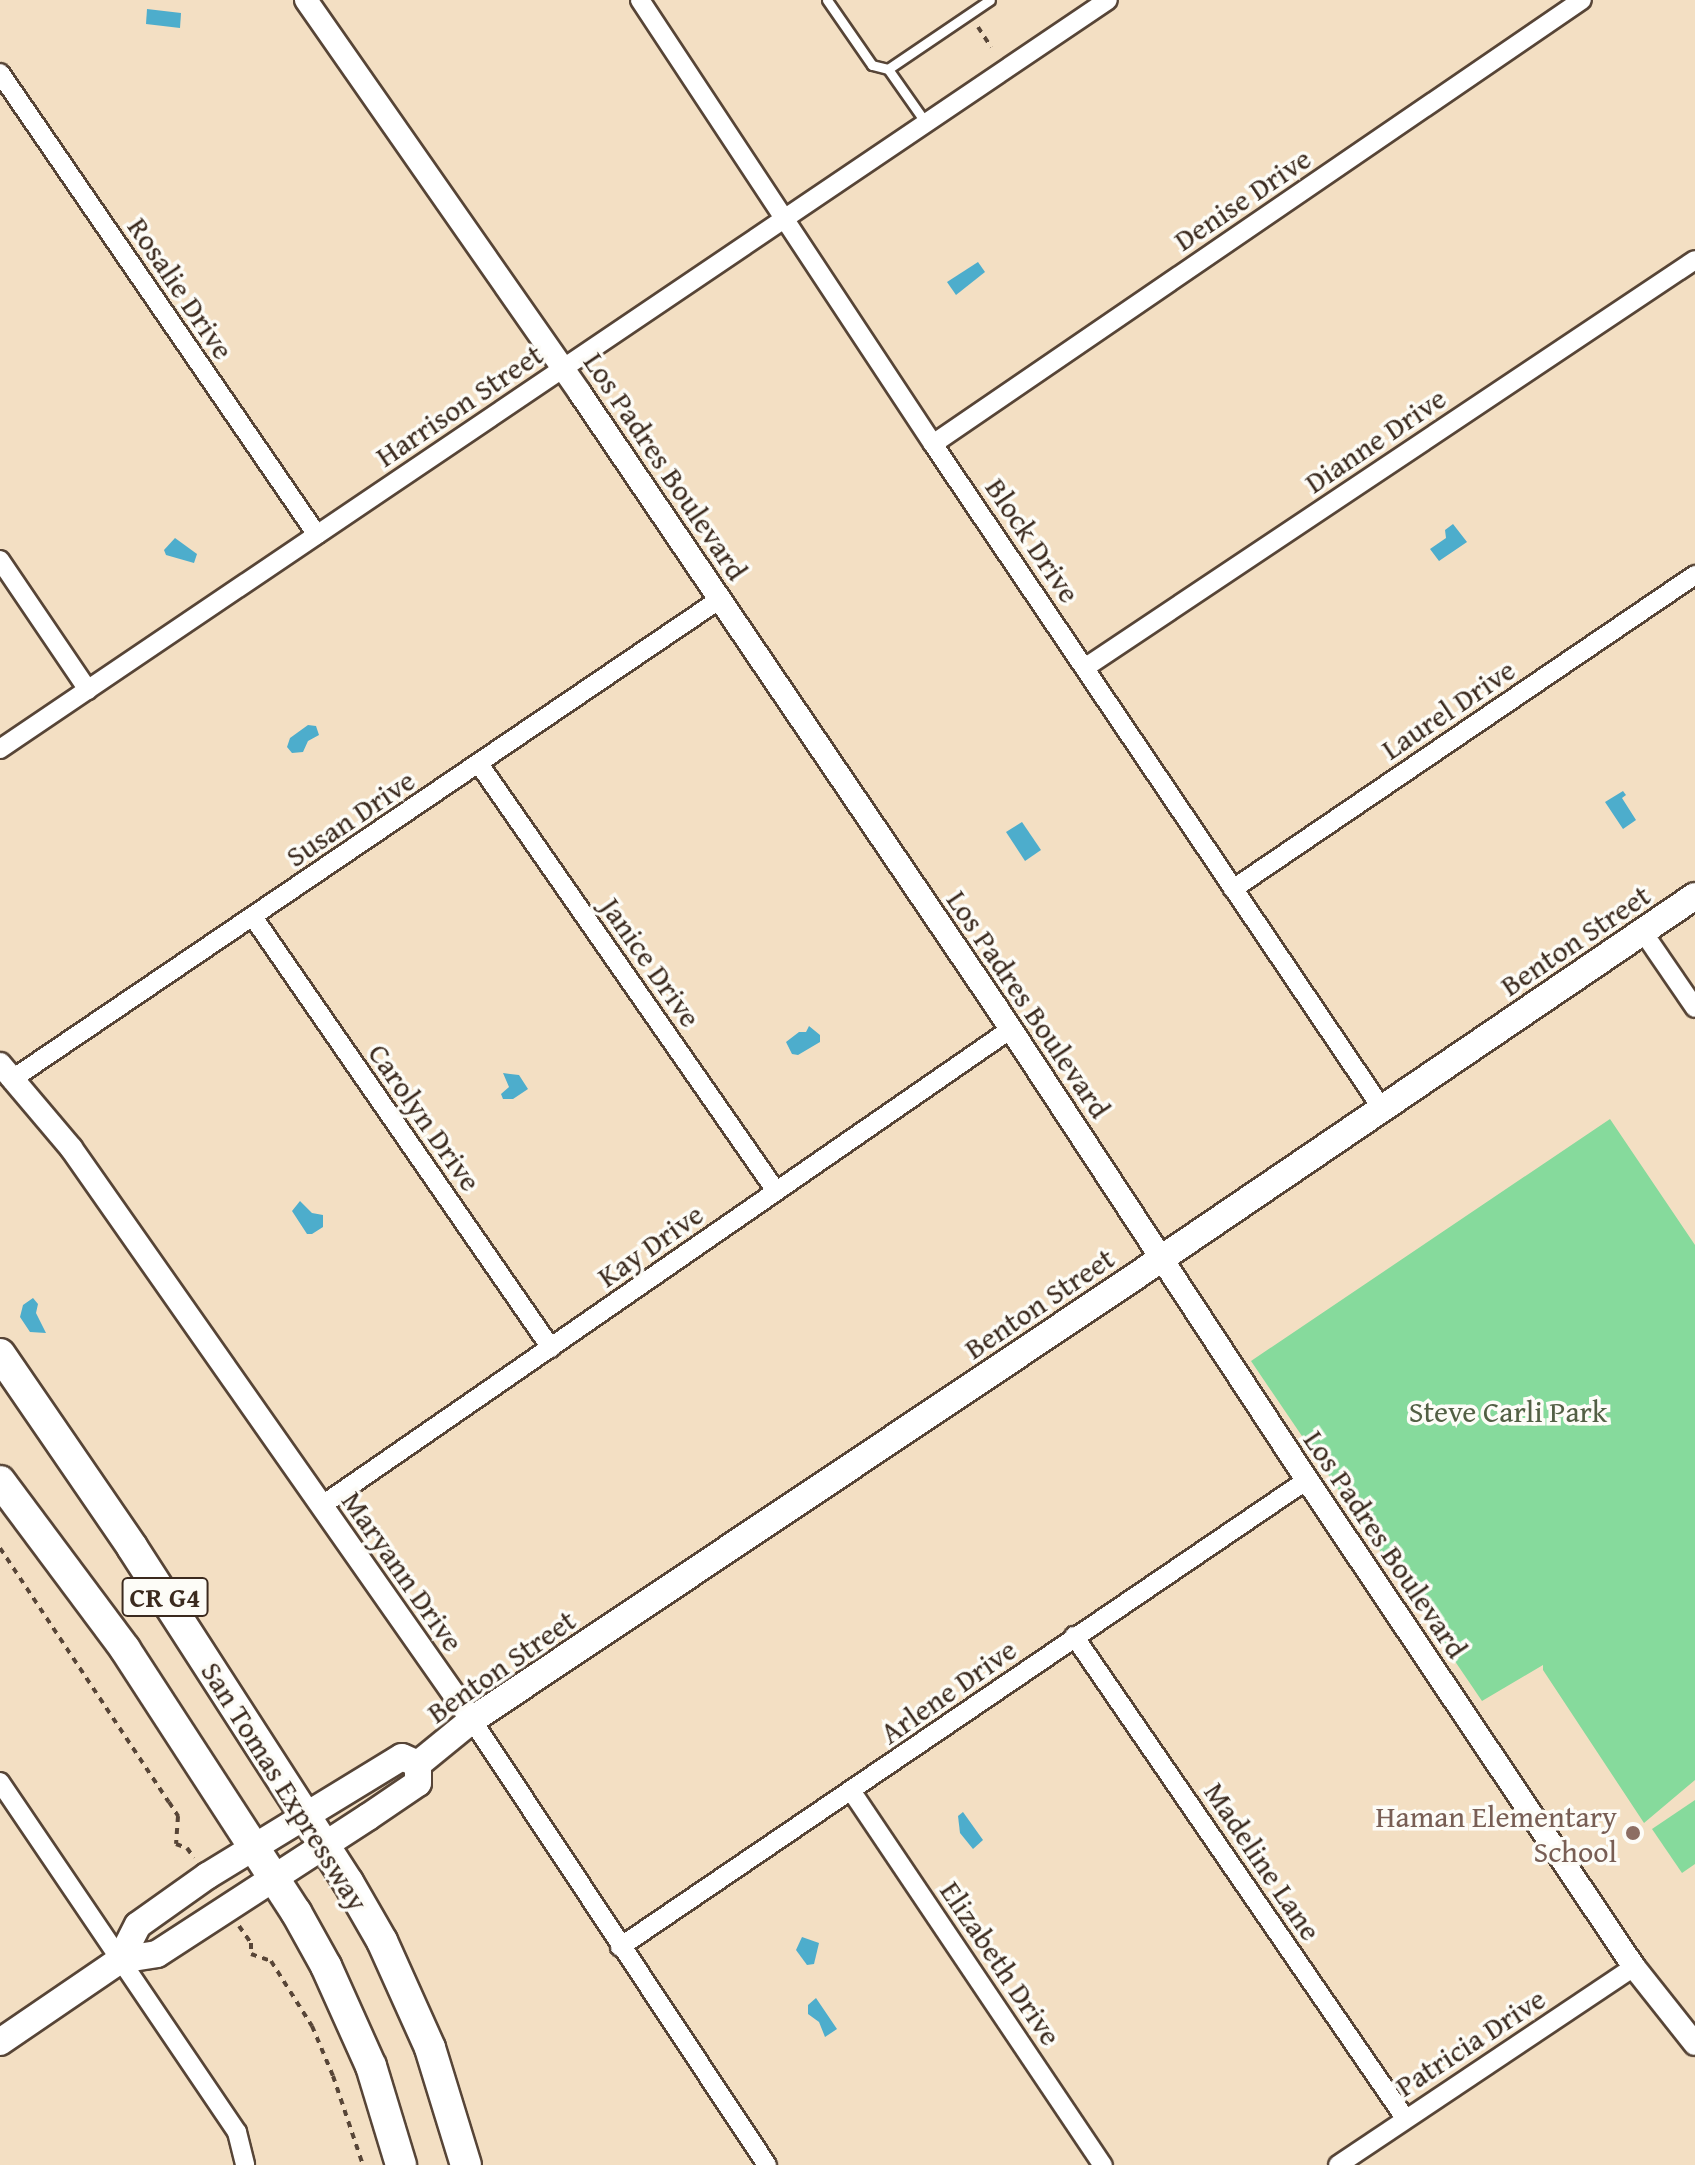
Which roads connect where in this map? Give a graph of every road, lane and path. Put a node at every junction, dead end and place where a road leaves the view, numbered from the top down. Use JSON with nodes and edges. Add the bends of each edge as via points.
{"nodes":[{"id":1,"x":306,"y":0,"type":"edge"},
{"id":2,"x":640,"y":0,"type":"edge"},
{"id":3,"x":827,"y":0,"type":"edge"},
{"id":4,"x":989,"y":0,"type":"edge"},
{"id":5,"x":1108,"y":0,"type":"edge"},
{"id":6,"x":1582,"y":0,"type":"edge"},
{"id":7,"x":976,"y":25,"type":"dead end"},
{"id":8,"x":991,"y":47,"type":"dead end"},
{"id":9,"x":888,"y":69,"type":"junction"},
{"id":10,"x":0,"y":73,"type":"edge"},
{"id":11,"x":926,"y":123,"type":"junction"},
{"id":12,"x":784,"y":219,"type":"junction"},
{"id":13,"x":1695,"y":260,"type":"edge"},
{"id":14,"x":563,"y":369,"type":"junction"},
{"id":15,"x":933,"y":444,"type":"junction"},
{"id":16,"x":317,"y":535,"type":"junction"},
{"id":17,"x":0,"y":560,"type":"edge"},
{"id":18,"x":1695,"y":575,"type":"edge"},
{"id":19,"x":720,"y":599,"type":"junction"},
{"id":20,"x":1086,"y":667,"type":"junction"},
{"id":21,"x":88,"y":690,"type":"junction"},
{"id":22,"x":0,"y":749,"type":"edge"},
{"id":23,"x":479,"y":764,"type":"junction"},
{"id":24,"x":1233,"y":889,"type":"junction"},
{"id":25,"x":1695,"y":896,"type":"edge"},
{"id":26,"x":253,"y":917,"type":"junction"},
{"id":27,"x":1643,"y":932,"type":"junction"},
{"id":28,"x":1695,"y":1008,"type":"edge"},
{"id":29,"x":1011,"y":1029,"type":"junction"},
{"id":30,"x":6,"y":1072,"type":"edge"},
{"id":31,"x":1383,"y":1110,"type":"junction"},
{"id":32,"x":776,"y":1191,"type":"junction"},
{"id":33,"x":1161,"y":1260,"type":"junction"},
{"id":34,"x":551,"y":1348,"type":"junction"},
{"id":35,"x":0,"y":1354,"type":"edge"},
{"id":36,"x":1307,"y":1480,"type":"junction"},
{"id":37,"x":0,"y":1481,"type":"edge"},
{"id":38,"x":321,"y":1506,"type":"junction"},
{"id":39,"x":0,"y":1548,"type":"edge"},
{"id":40,"x":1074,"y":1636,"type":"junction"},
{"id":41,"x":472,"y":1720,"type":"junction"},
{"id":42,"x":418,"y":1764,"type":"junction"},
{"id":43,"x":0,"y":1782,"type":"edge"},
{"id":44,"x":852,"y":1792,"type":"junction"},
{"id":45,"x":307,"y":1814,"type":"junction"},
{"id":46,"x":326,"y":1844,"type":"junction"},
{"id":47,"x":255,"y":1846,"type":"junction"},
{"id":48,"x":194,"y":1858,"type":"dead end"},
{"id":49,"x":275,"y":1877,"type":"junction"},
{"id":50,"x":244,"y":1932,"type":"dead end"},
{"id":51,"x":620,"y":1947,"type":"junction"},
{"id":52,"x":120,"y":1960,"type":"junction"},
{"id":53,"x":1634,"y":1967,"type":"junction"},
{"id":54,"x":0,"y":2042,"type":"edge"},
{"id":55,"x":1695,"y":2044,"type":"edge"},
{"id":56,"x":1405,"y":2118,"type":"junction"},
{"id":57,"x":245,"y":2165,"type":"edge"},
{"id":58,"x":363,"y":2165,"type":"edge"},
{"id":59,"x":401,"y":2165,"type":"edge"},
{"id":60,"x":466,"y":2165,"type":"edge"},
{"id":61,"x":767,"y":2165,"type":"edge"},
{"id":62,"x":1103,"y":2165,"type":"edge"},
{"id":63,"x":1338,"y":2165,"type":"edge"}],
"edges":[{"from":1,"to":14,"type":"street","name":"Los Padres Boulevard"},
{"from":2,"to":12,"type":"street","name":"Block Drive"},
{"from":3,"to":9,"type":"lane","via":[[872,65]]},
{"from":4,"to":9,"type":"lane"},
{"from":5,"to":11,"type":"street","name":"Harrison Street"},
{"from":6,"to":15,"type":"street","name":"Denise Drive"},
{"from":7,"to":8,"type":"path"},
{"from":9,"to":11,"type":"lane"},
{"from":10,"to":16,"type":"street","name":"Rosalie Drive"},
{"from":11,"to":12,"type":"street","name":"Harrison Street"},
{"from":12,"to":14,"type":"street","name":"Harrison Street"},
{"from":12,"to":15,"type":"street","name":"Block Drive"},
{"from":13,"to":20,"type":"street","name":"Dianne Drive"},
{"from":14,"to":16,"type":"street","name":"Harrison Street"},
{"from":14,"to":19,"type":"street","name":"Los Padres Boulevard"},
{"from":15,"to":20,"type":"street","name":"Block Drive"},
{"from":16,"to":21,"type":"street","name":"Harrison Street"},
{"from":17,"to":21,"type":"street"},
{"from":18,"to":24,"type":"street","name":"Laurel Drive"},
{"from":19,"to":23,"type":"street","name":"Susan Drive"},
{"from":19,"to":29,"type":"street","name":"Los Padres Boulevard"},
{"from":20,"to":24,"type":"street","name":"Block Drive"},
{"from":21,"to":22,"type":"street","name":"Harrison Street"},
{"from":23,"to":26,"type":"street","name":"Susan Drive"},
{"from":23,"to":32,"type":"street","name":"Janice Drive"},
{"from":24,"to":31,"type":"street","name":"Block Drive"},
{"from":25,"to":27,"type":"main road","name":"Benton Street"},
{"from":26,"to":30,"type":"street","name":"Susan Drive"},
{"from":26,"to":34,"type":"street","name":"Carolyn Drive"},
{"from":27,"to":28,"type":"street"},
{"from":27,"to":31,"type":"main road","name":"Benton Street"},
{"from":29,"to":32,"type":"street","name":"Kay Drive"},
{"from":29,"to":33,"type":"street","name":"Los Padres Boulevard"},
{"from":30,"to":38,"type":"street","name":"Maryann Drive","via":[[71,1148]]},
{"from":31,"to":33,"type":"main road","name":"Benton Street"},
{"from":32,"to":34,"type":"street","name":"Kay Drive"},
{"from":33,"to":36,"type":"street","name":"Los Padres Boulevard"},
{"from":33,"to":41,"type":"main road","name":"Benton Street"},
{"from":34,"to":38,"type":"street","name":"Kay Drive"},
{"from":35,"to":45,"type":"highway","name":"San Tomas Expressway","number":"CR G4"},
{"from":36,"to":40,"type":"street","name":"Arlene Drive"},
{"from":36,"to":53,"type":"street","name":"Los Padres Boulevard"},
{"from":37,"to":47,"type":"highway","name":"San Tomas Expressway","number":"CR G4","via":[[125,1649]]},
{"from":38,"to":41,"type":"street","name":"Maryann Drive"},
{"from":39,"to":48,"type":"path","via":[[178,1816],[176,1844]]},
{"from":40,"to":44,"type":"street","name":"Arlene Drive"},
{"from":40,"to":56,"type":"street","name":"Madeline Lane"},
{"from":41,"to":42,"type":"main road","name":"Benton Street"},
{"from":41,"to":51,"type":"street","name":"Maryann Drive"},
{"from":42,"to":45,"type":"main road","name":"Benton Street","via":[[402,1757]]},
{"from":42,"to":46,"type":"main road","name":"Benton Street","via":[[418,1783]]},
{"from":43,"to":52,"type":"street"},
{"from":44,"to":51,"type":"street","name":"Arlene Drive"},
{"from":44,"to":62,"type":"street","name":"Elizabeth Drive"},
{"from":45,"to":46,"type":"highway","name":"San Tomas Expressway","number":"CR G4"},
{"from":45,"to":47,"type":"main road","name":"Benton Street"},
{"from":46,"to":49,"type":"main road","name":"Benton Street"},
{"from":46,"to":60,"type":"highway","name":"San Tomas Expressway","number":"CR G4","via":[[382,1941],[430,2048]]},
{"from":47,"to":49,"type":"highway","name":"San Tomas Expressway","number":"CR G4"},
{"from":47,"to":52,"type":"main road","name":"Benton Street","via":[[138,1925]]},
{"from":49,"to":52,"type":"main road","name":"Benton Street","via":[[157,1954]]},
{"from":49,"to":59,"type":"highway","name":"San Tomas Expressway","number":"CR G4","via":[[350,2016]]},
{"from":50,"to":58,"type":"path","via":[[251,1954],[271,1961],[312,2026]]},
{"from":51,"to":61,"type":"street","name":"Maryann Drive"},
{"from":52,"to":54,"type":"main road","name":"Benton Street"},
{"from":52,"to":57,"type":"street","via":[[237,2132]]},
{"from":53,"to":55,"type":"street","name":"Los Padres Boulevard"},
{"from":53,"to":56,"type":"street","name":"Patricia Drive"},
{"from":56,"to":63,"type":"street","name":"Patricia Drive"}]}
